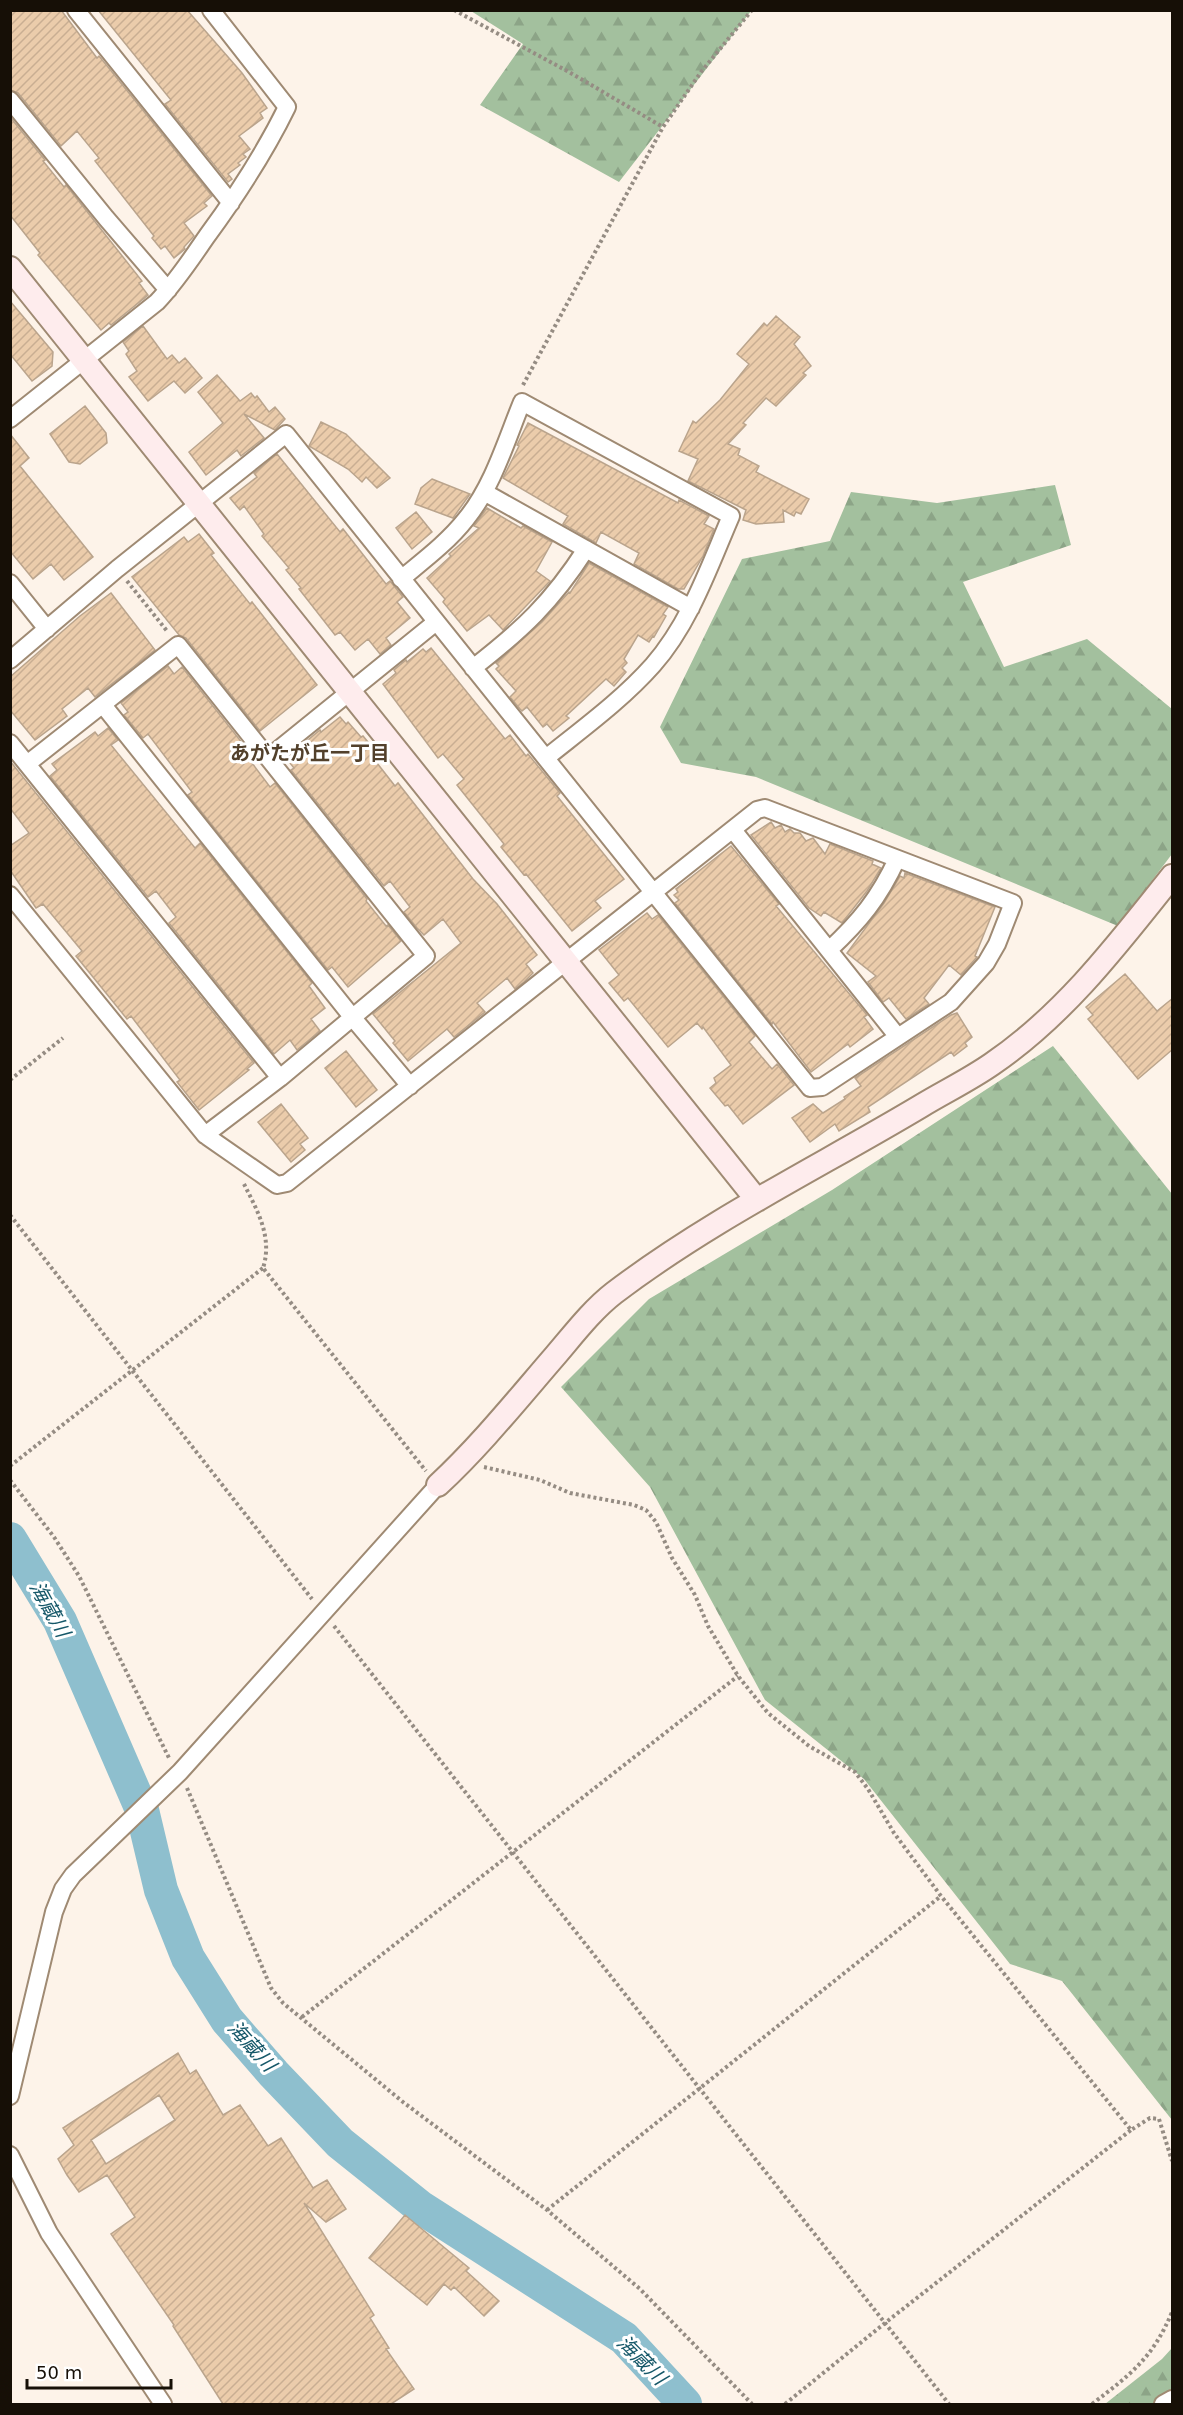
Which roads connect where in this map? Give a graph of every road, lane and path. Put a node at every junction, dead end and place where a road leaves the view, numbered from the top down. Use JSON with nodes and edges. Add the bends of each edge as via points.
{"nodes":[{"id":1,"x":76,"y":10,"type":"edge"},
{"id":2,"x":211,"y":10,"type":"edge"},
{"id":3,"x":454,"y":10,"type":"edge"},
{"id":4,"x":752,"y":10,"type":"edge"},
{"id":5,"x":10,"y":100,"type":"edge"},
{"id":6,"x":663,"y":127,"type":"junction"},
{"id":7,"x":231,"y":203,"type":"junction"},
{"id":8,"x":10,"y":268,"type":"edge"},
{"id":9,"x":168,"y":290,"type":"junction"},
{"id":10,"x":85,"y":359,"type":"junction"},
{"id":11,"x":522,"y":402,"type":"junction"},
{"id":12,"x":10,"y":419,"type":"edge"},
{"id":13,"x":484,"y":492,"type":"junction"},
{"id":14,"x":200,"y":502,"type":"junction"},
{"id":15,"x":586,"y":549,"type":"junction"},
{"id":16,"x":117,"y":569,"type":"junction"},
{"id":17,"x":401,"y":579,"type":"junction"},
{"id":18,"x":10,"y":583,"type":"edge"},
{"id":19,"x":691,"y":608,"type":"junction"},
{"id":20,"x":436,"y":621,"type":"junction"},
{"id":21,"x":47,"y":628,"type":"junction"},
{"id":22,"x":178,"y":645,"type":"junction"},
{"id":23,"x":10,"y":660,"type":"edge"},
{"id":24,"x":473,"y":668,"type":"junction"},
{"id":25,"x":351,"y":691,"type":"junction"},
{"id":26,"x":103,"y":705,"type":"junction"},
{"id":27,"x":10,"y":743,"type":"edge"},
{"id":28,"x":268,"y":758,"type":"junction"},
{"id":29,"x":546,"y":758,"type":"junction"},
{"id":30,"x":27,"y":764,"type":"junction"},
{"id":31,"x":733,"y":830,"type":"junction"},
{"id":32,"x":897,"y":859,"type":"junction"},
{"id":33,"x":1173,"y":876,"type":"edge"},
{"id":34,"x":653,"y":894,"type":"junction"},
{"id":35,"x":10,"y":895,"type":"edge"},
{"id":36,"x":829,"y":950,"type":"junction"},
{"id":37,"x":567,"y":961,"type":"junction"},
{"id":38,"x":353,"y":1018,"type":"junction"},
{"id":39,"x":898,"y":1037,"type":"junction"},
{"id":40,"x":63,"y":1038,"type":"dead end"},
{"id":41,"x":280,"y":1078,"type":"junction"},
{"id":42,"x":10,"y":1080,"type":"edge"},
{"id":43,"x":410,"y":1086,"type":"junction"},
{"id":44,"x":205,"y":1135,"type":"junction"},
{"id":45,"x":239,"y":1160,"type":"junction"},
{"id":46,"x":757,"y":1200,"type":"junction"},
{"id":47,"x":10,"y":1215,"type":"edge"},
{"id":48,"x":263,"y":1268,"type":"junction"},
{"id":49,"x":134,"y":1370,"type":"junction"},
{"id":50,"x":463,"y":1462,"type":"junction"},
{"id":51,"x":10,"y":1466,"type":"edge"},
{"id":52,"x":10,"y":1480,"type":"edge"},
{"id":53,"x":438,"y":1485,"type":"junction"},
{"id":54,"x":323,"y":1613,"type":"junction"},
{"id":55,"x":738,"y":1676,"type":"junction"},
{"id":56,"x":177,"y":1774,"type":"junction"},
{"id":57,"x":514,"y":1851,"type":"junction"},
{"id":58,"x":941,"y":1896,"type":"junction"},
{"id":59,"x":302,"y":2017,"type":"junction"},
{"id":60,"x":699,"y":2089,"type":"junction"},
{"id":61,"x":10,"y":2096,"type":"edge"},
{"id":62,"x":1131,"y":2130,"type":"junction"},
{"id":63,"x":10,"y":2155,"type":"edge"},
{"id":64,"x":1173,"y":2161,"type":"edge"},
{"id":65,"x":546,"y":2211,"type":"junction"},
{"id":66,"x":1173,"y":2312,"type":"edge"},
{"id":67,"x":885,"y":2323,"type":"junction"},
{"id":68,"x":1173,"y":2398,"type":"edge"},
{"id":69,"x":163,"y":2404,"type":"edge"},
{"id":70,"x":752,"y":2404,"type":"edge"},
{"id":71,"x":785,"y":2404,"type":"edge"},
{"id":72,"x":949,"y":2404,"type":"edge"},
{"id":73,"x":1092,"y":2404,"type":"edge"},
{"id":74,"x":1163,"y":2404,"type":"edge"}],
"edges":[{"from":1,"to":7,"type":"street"},
{"from":2,"to":7,"type":"street","via":[[287,107]]},
{"from":3,"to":6,"type":"path"},
{"from":4,"to":6,"type":"path","via":[[701,72]]},
{"from":5,"to":9,"type":"street"},
{"from":6,"to":11,"type":"path","via":[[521,388]]},
{"from":7,"to":9,"type":"street"},
{"from":8,"to":10,"type":"street"},
{"from":9,"to":10,"type":"street"},
{"from":10,"to":12,"type":"street"},
{"from":10,"to":14,"type":"street"},
{"from":11,"to":13,"type":"street"},
{"from":11,"to":19,"type":"street","via":[[731,516]]},
{"from":13,"to":15,"type":"street"},
{"from":13,"to":17,"type":"street","via":[[459,528]]},
{"from":14,"to":16,"type":"street"},
{"from":14,"to":17,"type":"street","via":[[286,434]]},
{"from":14,"to":25,"type":"street"},
{"from":15,"to":19,"type":"street"},
{"from":15,"to":24,"type":"street","via":[[544,608]]},
{"from":16,"to":21,"type":"street"},
{"from":16,"to":22,"type":"path"},
{"from":17,"to":20,"type":"street"},
{"from":18,"to":21,"type":"street"},
{"from":19,"to":29,"type":"street","via":[[653,665]]},
{"from":20,"to":24,"type":"street"},
{"from":20,"to":25,"type":"street"},
{"from":21,"to":23,"type":"street"},
{"from":22,"to":26,"type":"street"},
{"from":22,"to":28,"type":"street"},
{"from":24,"to":29,"type":"street"},
{"from":25,"to":28,"type":"street"},
{"from":25,"to":37,"type":"street"},
{"from":26,"to":30,"type":"street"},
{"from":26,"to":38,"type":"street"},
{"from":27,"to":30,"type":"street"},
{"from":28,"to":38,"type":"street","via":[[426,956]]},
{"from":29,"to":34,"type":"street"},
{"from":30,"to":41,"type":"street"},
{"from":31,"to":32,"type":"street","via":[[765,808]]},
{"from":31,"to":34,"type":"street"},
{"from":31,"to":36,"type":"street"},
{"from":32,"to":36,"type":"street","via":[[864,915]]},
{"from":32,"to":39,"type":"street","via":[[1013,903],[997,944],[971,981],[951,1002]]},
{"from":33,"to":46,"type":"street","via":[[1078,990],[1018,1045],[991,1065]]},
{"from":34,"to":37,"type":"street"},
{"from":34,"to":39,"type":"street","via":[[810,1088],[822,1087]]},
{"from":35,"to":44,"type":"street"},
{"from":36,"to":39,"type":"street"},
{"from":37,"to":43,"type":"street"},
{"from":37,"to":46,"type":"street"},
{"from":38,"to":41,"type":"street"},
{"from":38,"to":43,"type":"street"},
{"from":40,"to":42,"type":"path"},
{"from":41,"to":44,"type":"street"},
{"from":43,"to":45,"type":"street","via":[[287,1183],[277,1185]]},
{"from":44,"to":45,"type":"street"},
{"from":45,"to":48,"type":"path","via":[[240,1176],[266,1237]]},
{"from":46,"to":50,"type":"street","via":[[612,1294]]},
{"from":47,"to":49,"type":"path"},
{"from":48,"to":49,"type":"path"},
{"from":48,"to":53,"type":"path"},
{"from":49,"to":51,"type":"path"},
{"from":49,"to":54,"type":"path"},
{"from":50,"to":53,"type":"street"},
{"from":50,"to":55,"type":"path","via":[[646,1510],[656,1521],[672,1558]]},
{"from":52,"to":56,"type":"path","via":[[79,1576]]},
{"from":53,"to":54,"type":"street"},
{"from":54,"to":56,"type":"street"},
{"from":54,"to":57,"type":"path"},
{"from":55,"to":57,"type":"path"},
{"from":55,"to":58,"type":"path","via":[[768,1713],[809,1746],[855,1772]]},
{"from":56,"to":59,"type":"path","via":[[271,1988]]},
{"from":56,"to":61,"type":"street","via":[[108,1839],[63,1889],[54,1912]]},
{"from":57,"to":59,"type":"path"},
{"from":57,"to":60,"type":"path"},
{"from":58,"to":60,"type":"path"},
{"from":58,"to":62,"type":"path"},
{"from":59,"to":65,"type":"path","via":[[402,2102]]},
{"from":60,"to":65,"type":"path"},
{"from":60,"to":67,"type":"path"},
{"from":62,"to":64,"type":"path","via":[[1150,2118],[1159,2119]]},
{"from":62,"to":67,"type":"path"},
{"from":63,"to":69,"type":"street","via":[[49,2233]]},
{"from":65,"to":70,"type":"path","via":[[640,2289]]},
{"from":66,"to":73,"type":"path","via":[[1157,2344],[1136,2370]]},
{"from":67,"to":71,"type":"path"},
{"from":67,"to":72,"type":"path"},
{"from":68,"to":74,"type":"street"}]}
